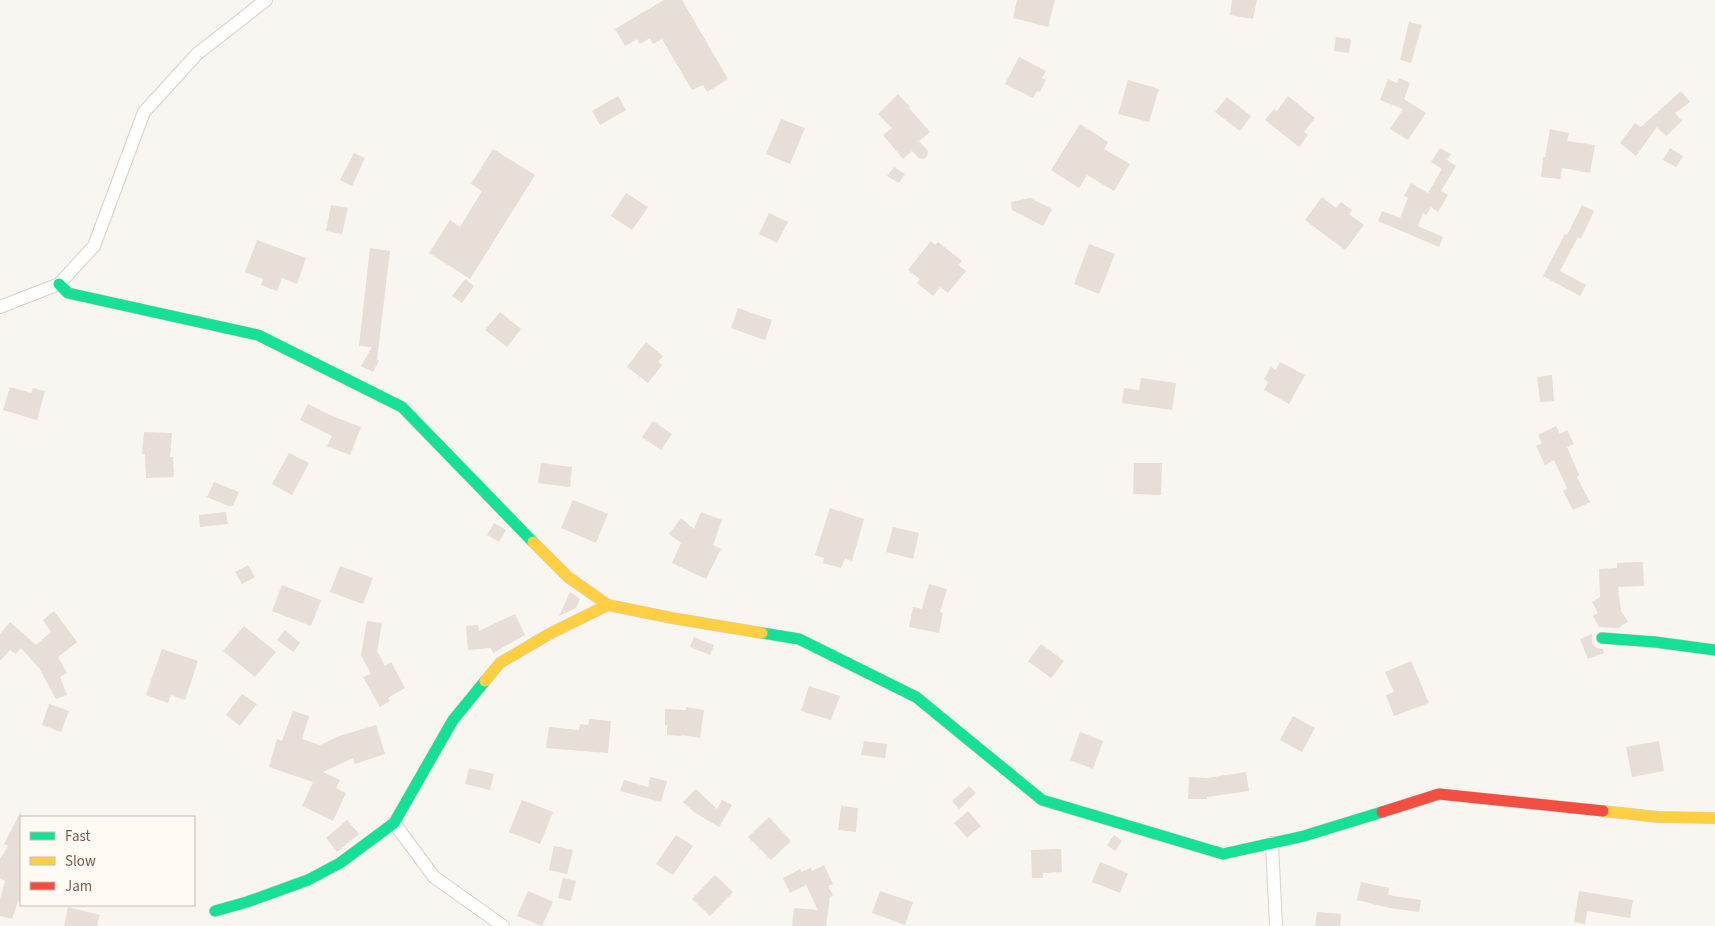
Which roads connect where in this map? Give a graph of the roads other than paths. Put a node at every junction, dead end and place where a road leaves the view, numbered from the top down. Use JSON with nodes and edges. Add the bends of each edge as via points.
{"nodes":[{"id":1,"x":266,"y":0,"type":"edge"},
{"id":2,"x":58,"y":284,"type":"junction"},
{"id":3,"x":0,"y":306,"type":"edge"},
{"id":4,"x":608,"y":605,"type":"junction"},
{"id":5,"x":1602,"y":638,"type":"dead end"},
{"id":6,"x":1715,"y":650,"type":"edge"},
{"id":7,"x":1715,"y":818,"type":"edge"},
{"id":8,"x":394,"y":823,"type":"junction"},
{"id":9,"x":1272,"y":843,"type":"junction"},
{"id":10,"x":215,"y":911,"type":"dead end"},
{"id":11,"x":503,"y":926,"type":"edge"},
{"id":12,"x":1276,"y":926,"type":"edge"}],
"edges":[{"from":1,"to":2,"type":"street","via":[[196,54],[144,112],[94,246]]},
{"from":2,"to":3,"type":"street"},
{"from":2,"to":4,"type":"street","via":[[68,293],[258,335],[402,407],[568,577]]},
{"from":4,"to":8,"type":"street","via":[[500,663],[454,720]]},
{"from":4,"to":9,"type":"street","via":[[799,639],[916,698],[1042,800],[1223,854]]},
{"from":5,"to":6,"type":"street"},
{"from":7,"to":9,"type":"street","via":[[1651,816],[1439,794]]},
{"from":8,"to":10,"type":"street","via":[[340,864],[308,880]]},
{"from":8,"to":11,"type":"street","via":[[434,877]]},
{"from":9,"to":12,"type":"street"}]}
